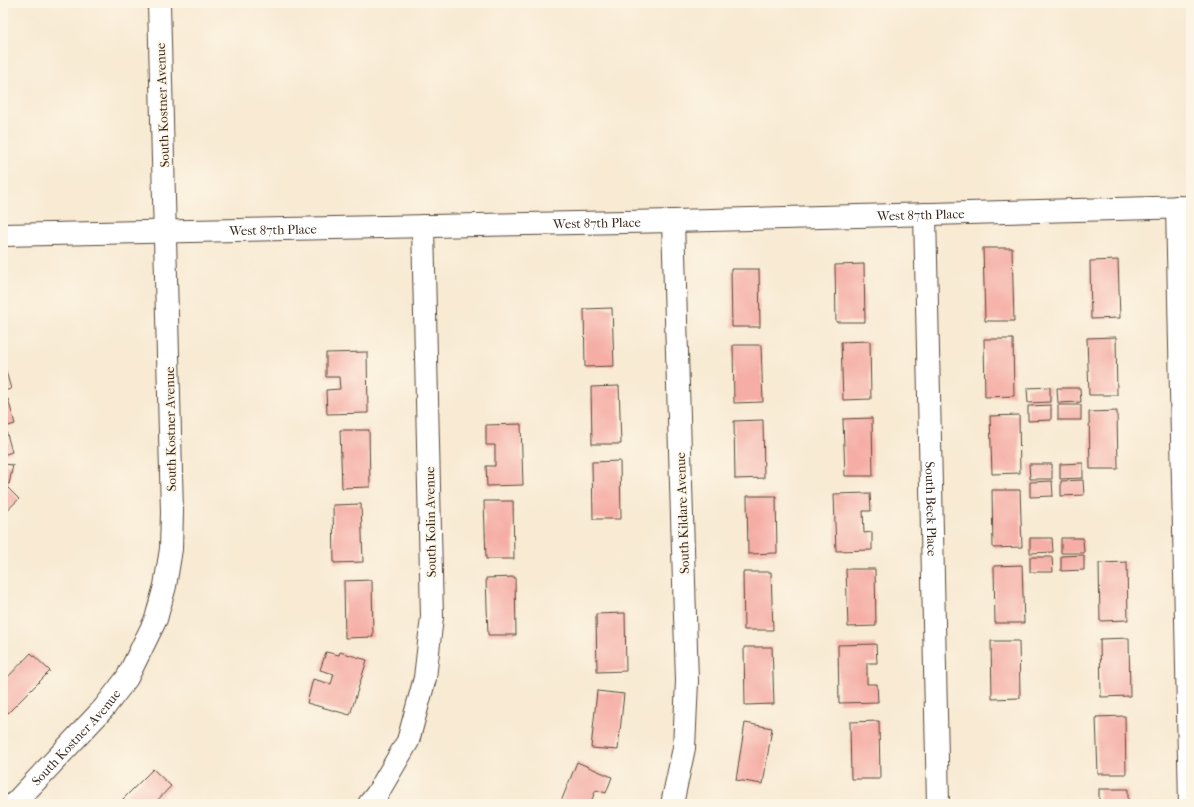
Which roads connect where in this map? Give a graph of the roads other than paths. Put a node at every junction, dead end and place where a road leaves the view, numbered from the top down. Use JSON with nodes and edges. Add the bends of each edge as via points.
{"nodes":[{"id":1,"x":159,"y":3,"type":"edge"},
{"id":2,"x":1184,"y":207,"type":"edge"},
{"id":3,"x":925,"y":214,"type":"junction"},
{"id":4,"x":672,"y":220,"type":"junction"},
{"id":5,"x":423,"y":226,"type":"junction"},
{"id":6,"x":166,"y":232,"type":"junction"},
{"id":7,"x":3,"y":235,"type":"edge"},
{"id":8,"x":14,"y":804,"type":"edge"},
{"id":9,"x":370,"y":804,"type":"edge"},
{"id":10,"x":672,"y":804,"type":"edge"},
{"id":11,"x":938,"y":804,"type":"edge"},
{"id":12,"x":1190,"y":804,"type":"edge"}],
"edges":[{"from":1,"to":6,"type":"street","name":"South Kostner Avenue"},
{"from":2,"to":3,"type":"street","name":"West 87th Place"},
{"from":2,"to":12,"type":"street"},
{"from":3,"to":4,"type":"street","name":"West 87th Place"},
{"from":3,"to":11,"type":"street","name":"South Beck Place"},
{"from":4,"to":5,"type":"street","name":"West 87th Place"},
{"from":4,"to":10,"type":"street","name":"South Kildare Avenue","via":[[687,681],[684,748]]},
{"from":5,"to":6,"type":"street","name":"West 87th Place"},
{"from":5,"to":9,"type":"street","name":"South Kolin Avenue","via":[[432,617],[425,678],[408,742]]},
{"from":6,"to":7,"type":"street","name":"West 87th Place"},
{"from":6,"to":8,"type":"street","name":"South Kostner Avenue","via":[[172,512],[166,586],[156,619],[127,678],[104,708]]}]}
